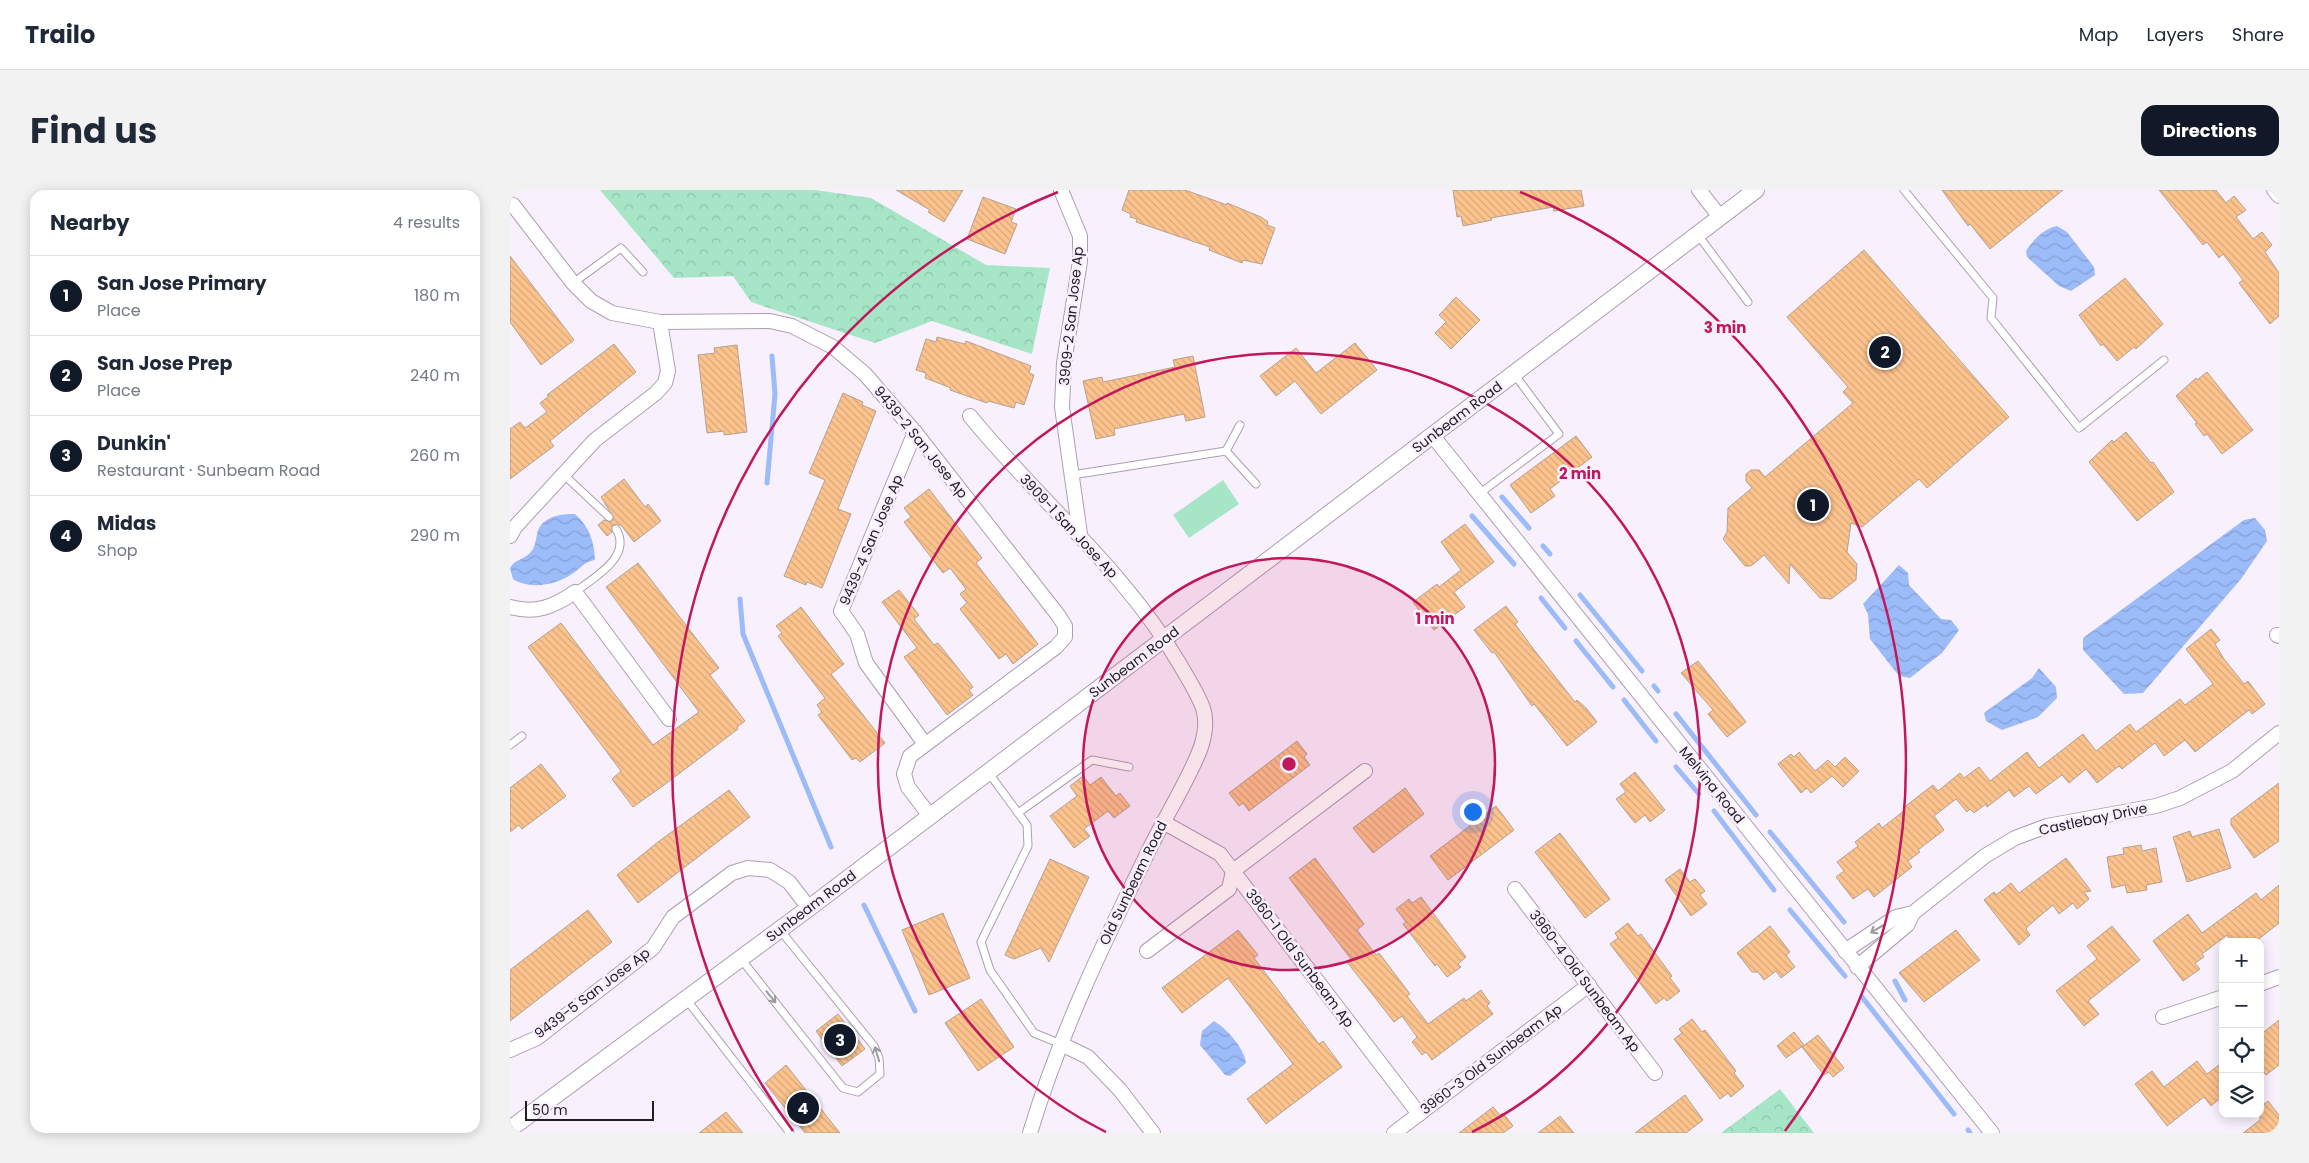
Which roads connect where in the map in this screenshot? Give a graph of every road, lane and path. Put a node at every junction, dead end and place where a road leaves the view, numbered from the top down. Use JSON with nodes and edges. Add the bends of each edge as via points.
{"nodes":[{"id":1,"x":1061,"y":190,"type":"edge"},
{"id":2,"x":1756,"y":190,"type":"edge"},
{"id":3,"x":1904,"y":190,"type":"edge"},
{"id":4,"x":2274,"y":190,"type":"edge"},
{"id":5,"x":1703,"y":194,"type":"edge"},
{"id":6,"x":2279,"y":196,"type":"edge"},
{"id":7,"x":510,"y":204,"type":"edge"},
{"id":8,"x":1720,"y":217,"type":"junction"},
{"id":9,"x":1698,"y":234,"type":"junction"},
{"id":10,"x":643,"y":272,"type":"dead end"},
{"id":11,"x":573,"y":283,"type":"junction"},
{"id":12,"x":1748,"y":302,"type":"dead end"},
{"id":13,"x":660,"y":322,"type":"junction"},
{"id":14,"x":2164,"y":360,"type":"dead end"},
{"id":15,"x":1514,"y":373,"type":"junction"},
{"id":16,"x":970,"y":416,"type":"dead end"},
{"id":17,"x":1240,"y":424,"type":"dead end"},
{"id":18,"x":916,"y":432,"type":"junction"},
{"id":19,"x":1432,"y":435,"type":"junction"},
{"id":20,"x":1226,"y":451,"type":"junction"},
{"id":21,"x":562,"y":473,"type":"junction"},
{"id":22,"x":1072,"y":475,"type":"junction"},
{"id":23,"x":1256,"y":484,"type":"dead end"},
{"id":24,"x":1479,"y":494,"type":"junction"},
{"id":25,"x":608,"y":517,"type":"dead end"},
{"id":26,"x":616,"y":529,"type":"dead end"},
{"id":27,"x":1080,"y":534,"type":"junction"},
{"id":28,"x":510,"y":536,"type":"edge"},
{"id":29,"x":575,"y":592,"type":"junction"},
{"id":30,"x":510,"y":607,"type":"edge"},
{"id":31,"x":1165,"y":639,"type":"junction"},
{"id":32,"x":670,"y":719,"type":"dead end"},
{"id":33,"x":2279,"y":733,"type":"edge"},
{"id":34,"x":522,"y":736,"type":"dead end"},
{"id":35,"x":925,"y":744,"type":"junction"},
{"id":36,"x":510,"y":745,"type":"edge"},
{"id":37,"x":1129,"y":767,"type":"dead end"},
{"id":38,"x":1365,"y":771,"type":"dead end"},
{"id":39,"x":988,"y":772,"type":"junction"},
{"id":40,"x":1018,"y":813,"type":"junction"},
{"id":41,"x":930,"y":816,"type":"junction"},
{"id":42,"x":1163,"y":822,"type":"junction"},
{"id":43,"x":1233,"y":871,"type":"junction"},
{"id":44,"x":1515,"y":889,"type":"dead end"},
{"id":45,"x":809,"y":908,"type":"junction"},
{"id":46,"x":1913,"y":913,"type":"junction"},
{"id":47,"x":780,"y":930,"type":"junction"},
{"id":48,"x":1147,"y":951,"type":"dead end"},
{"id":49,"x":1845,"y":951,"type":"junction"},
{"id":50,"x":740,"y":959,"type":"junction"},
{"id":51,"x":1857,"y":966,"type":"junction"},
{"id":52,"x":2279,"y":977,"type":"edge"},
{"id":53,"x":2263,"y":983,"type":"edge"},
{"id":54,"x":1589,"y":985,"type":"junction"},
{"id":55,"x":2219,"y":998,"type":"edge"},
{"id":56,"x":686,"y":999,"type":"junction"},
{"id":57,"x":2163,"y":1017,"type":"dead end"},
{"id":58,"x":1061,"y":1044,"type":"junction"},
{"id":59,"x":510,"y":1050,"type":"edge"},
{"id":60,"x":1656,"y":1073,"type":"dead end"},
{"id":61,"x":1419,"y":1114,"type":"junction"},
{"id":62,"x":510,"y":1129,"type":"edge"},
{"id":63,"x":790,"y":1133,"type":"edge"},
{"id":64,"x":1030,"y":1133,"type":"edge"},
{"id":65,"x":1153,"y":1133,"type":"edge"},
{"id":66,"x":1394,"y":1133,"type":"edge"},
{"id":67,"x":1992,"y":1133,"type":"edge"}],
"edges":[{"from":1,"to":22,"type":"street","name":"3909-2 San Jose Ap","via":[[1080,236],[1080,262],[1064,363],[1062,407]]},
{"from":2,"to":8,"type":"street","name":"Sunbeam Road"},
{"from":3,"to":14,"type":"lane","via":[[1993,298],[1991,318],[2080,428]]},
{"from":4,"to":6,"type":"street"},
{"from":5,"to":8,"type":"street"},
{"from":7,"to":11,"type":"street","name":"9439-2 San Jose Ap"},
{"from":8,"to":9,"type":"street","name":"Sunbeam Road"},
{"from":9,"to":12,"type":"lane"},
{"from":9,"to":15,"type":"street","name":"Sunbeam Road"},
{"from":10,"to":11,"type":"lane","via":[[621,248]]},
{"from":11,"to":13,"type":"street","name":"9439-2 San Jose Ap","via":[[590,301],[612,313]]},
{"from":13,"to":18,"type":"street","name":"9439-2 San Jose Ap","via":[[770,321],[792,326],[833,348],[865,374]]},
{"from":13,"to":21,"type":"street","via":[[668,370],[665,383],[595,440]]},
{"from":15,"to":19,"type":"street","name":"Sunbeam Road"},
{"from":15,"to":24,"type":"lane","via":[[1559,434]]},
{"from":16,"to":27,"type":"street","name":"3909-1 San Jose Ap","via":[[1008,462]]},
{"from":17,"to":20,"type":"lane"},
{"from":18,"to":35,"type":"street","name":"9439-4 San Jose Ap","via":[[841,611],[857,634],[866,663]]},
{"from":18,"to":35,"type":"street","name":"9439-2 San Jose Ap","via":[[1065,626],[1065,638],[1056,647]]},
{"from":19,"to":24,"type":"street","name":"Melvina Road"},
{"from":19,"to":31,"type":"street","name":"Sunbeam Road"},
{"from":20,"to":22,"type":"lane"},
{"from":20,"to":23,"type":"lane"},
{"from":21,"to":25,"type":"lane"},
{"from":21,"to":28,"type":"street"},
{"from":22,"to":27,"type":"street","name":"3909-2 San Jose Ap"},
{"from":24,"to":49,"type":"street","name":"Melvina Road"},
{"from":26,"to":29,"type":"lane","via":[[620,546],[616,557]]},
{"from":27,"to":31,"type":"street","name":"3909-1 San Jose Ap"},
{"from":29,"to":30,"type":"street","via":[[544,610],[524,611]]},
{"from":29,"to":32,"type":"street"},
{"from":31,"to":39,"type":"street","name":"Sunbeam Road"},
{"from":31,"to":42,"type":"street","name":"Old Sunbeam Road","via":[[1195,691],[1205,719],[1198,756]]},
{"from":33,"to":46,"type":"street","name":"Castlebay Drive","via":[[2232,771],[2180,798],[2156,806],[2047,826],[2015,838],[1985,856]]},
{"from":34,"to":36,"type":"lane"},
{"from":35,"to":41,"type":"street","name":"9439-2 San Jose Ap","via":[[910,756],[904,774],[908,787]]},
{"from":37,"to":40,"type":"lane","via":[[1092,760]]},
{"from":38,"to":43,"type":"street"},
{"from":39,"to":40,"type":"lane"},
{"from":39,"to":41,"type":"street","name":"Sunbeam Road"},
{"from":40,"to":58,"type":"lane","via":[[1027,825],[1028,846],[981,942],[990,970],[1034,1033]]},
{"from":41,"to":45,"type":"street","name":"Sunbeam Road"},
{"from":42,"to":43,"type":"street","name":"3960-1 Old Sunbeam Ap","via":[[1220,854]]},
{"from":42,"to":58,"type":"street","name":"Old Sunbeam Road","via":[[1081,992]]},
{"from":43,"to":48,"type":"street","via":[[1229,889]]},
{"from":43,"to":61,"type":"street","name":"3960-1 Old Sunbeam Ap"},
{"from":44,"to":54,"type":"street","name":"3960-4 Old Sunbeam Ap"},
{"from":45,"to":47,"type":"street","name":"Sunbeam Road"},
{"from":45,"to":59,"type":"street","name":"9439-5 San Jose Ap","via":[[789,882],[770,870],[748,868],[732,873],[673,917],[653,948],[537,1038]]},
{"from":46,"to":49,"type":"street","name":"Castlebay Drive","one_way":true,"via":[[1896,917]]},
{"from":46,"to":51,"type":"street","name":"Castlebay Drive","via":[[1907,924]]},
{"from":47,"to":50,"type":"street","name":"Sunbeam Road"},
{"from":50,"to":47,"type":"lane","one_way":true,"via":[[843,1088],[858,1092],[880,1074],[874,1046]]},
{"from":49,"to":51,"type":"street","name":"Melvina Road"},
{"from":50,"to":56,"type":"street","name":"Sunbeam Road"},
{"from":51,"to":67,"type":"street","name":"Melvina Road"},
{"from":52,"to":53,"type":"street"},
{"from":54,"to":60,"type":"street","name":"3960-4 Old Sunbeam Ap"},
{"from":54,"to":61,"type":"street","name":"3960-3 Old Sunbeam Ap"},
{"from":55,"to":57,"type":"street"},
{"from":56,"to":62,"type":"street","name":"Sunbeam Road"},
{"from":56,"to":63,"type":"lane"},
{"from":58,"to":64,"type":"street","name":"Old Sunbeam Road"},
{"from":58,"to":65,"type":"street","via":[[1088,1057],[1120,1090]]},
{"from":61,"to":66,"type":"street","name":"3960-3 Old Sunbeam Ap"}]}
